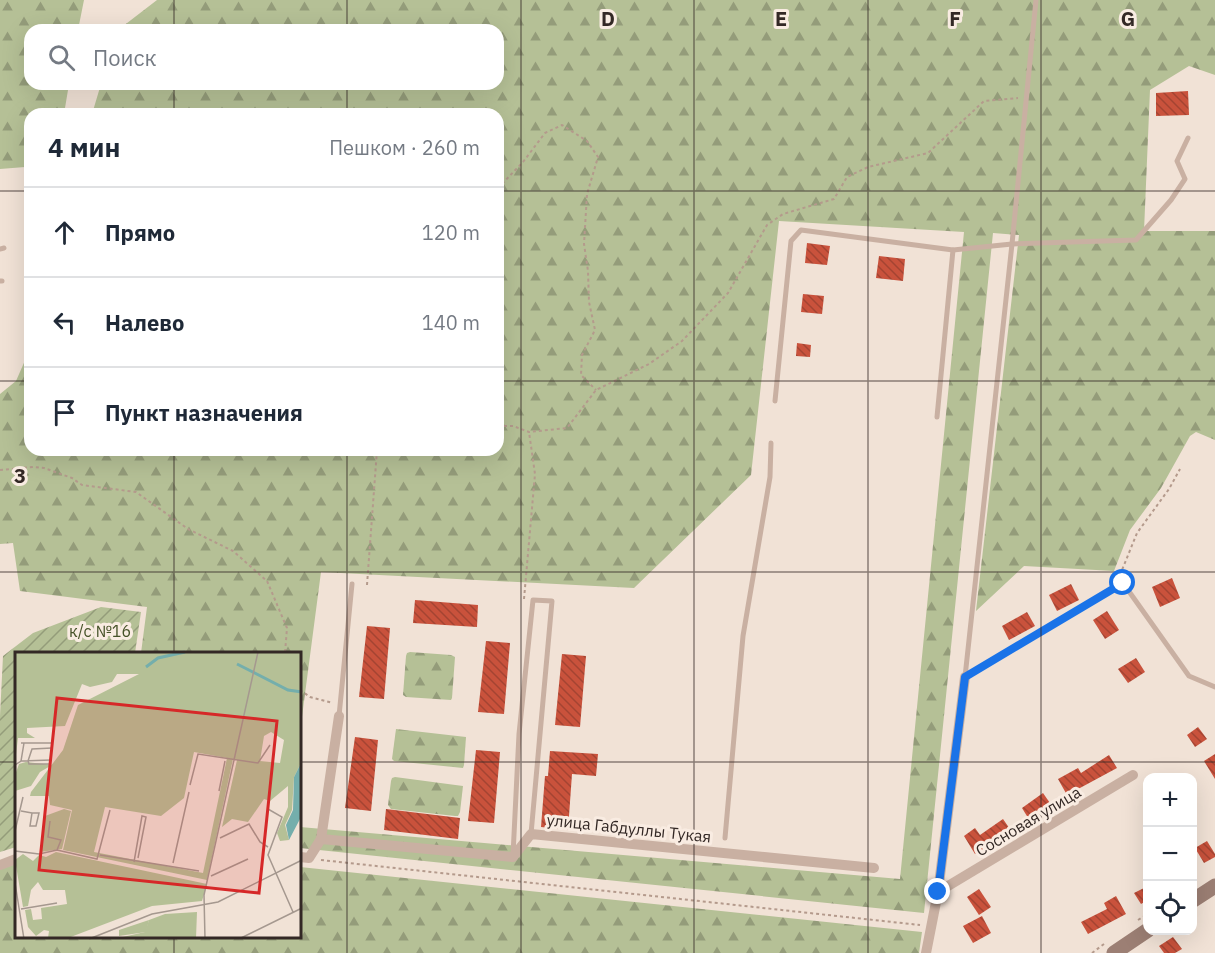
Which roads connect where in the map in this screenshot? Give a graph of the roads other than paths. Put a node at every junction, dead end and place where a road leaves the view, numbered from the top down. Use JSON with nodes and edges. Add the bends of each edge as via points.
{"nodes":[{"id":1,"x":1036,"y":0,"type":"edge"},
{"id":2,"x":1188,"y":138,"type":"dead end"},
{"id":3,"x":1012,"y":244,"type":"junction"},
{"id":4,"x":953,"y":250,"type":"junction"},
{"id":5,"x":775,"y":401,"type":"dead end"},
{"id":6,"x":937,"y":417,"type":"dead end"},
{"id":7,"x":771,"y":443,"type":"dead end"},
{"id":8,"x":352,"y":584,"type":"dead end"},
{"id":9,"x":965,"y":677,"type":"junction"},
{"id":10,"x":1215,"y":687,"type":"edge"},
{"id":11,"x":339,"y":716,"type":"joint"},
{"id":12,"x":1133,"y":775,"type":"dead end"},
{"id":13,"x":531,"y":834,"type":"junction"},
{"id":14,"x":725,"y":838,"type":"dead end"},
{"id":15,"x":321,"y":839,"type":"junction"},
{"id":16,"x":513,"y":857,"type":"junction"},
{"id":17,"x":304,"y":858,"type":"edge"},
{"id":18,"x":15,"y":859,"type":"edge"},
{"id":19,"x":0,"y":865,"type":"edge"},
{"id":20,"x":874,"y":868,"type":"dead end"},
{"id":21,"x":1215,"y":886,"type":"edge"},
{"id":22,"x":938,"y":892,"type":"junction"},
{"id":23,"x":1197,"y":897,"type":"edge"},
{"id":24,"x":1143,"y":933,"type":"edge"},
{"id":25,"x":926,"y":953,"type":"edge"},
{"id":26,"x":1114,"y":953,"type":"edge"}],
"edges":[{"from":1,"to":3,"type":"lane"},
{"from":2,"to":3,"type":"lane","via":[[1177,161],[1185,179],[1136,240]]},
{"from":3,"to":4,"type":"lane"},
{"from":3,"to":9,"type":"lane"},
{"from":4,"to":5,"type":"lane","via":[[801,230],[792,241]]},
{"from":4,"to":6,"type":"lane"},
{"from":7,"to":14,"type":"lane","via":[[770,477],[743,636]]},
{"from":8,"to":11,"type":"lane"},
{"from":9,"to":10,"type":"lane","via":[[1123,583],[1189,676]]},
{"from":9,"to":22,"type":"street"},
{"from":11,"to":15,"type":"street"},
{"from":12,"to":22,"type":"street","name":"Сосновая улица"},
{"from":13,"to":16,"type":"street","name":"улица Габдуллы Тукая"},
{"from":13,"to":16,"type":"lane","via":[[552,601],[533,600],[519,734]]},
{"from":13,"to":20,"type":"street","name":"улица Габдуллы Тукая"},
{"from":15,"to":16,"type":"street"},
{"from":15,"to":17,"type":"street"},
{"from":18,"to":19,"type":"street"},
{"from":21,"to":23,"type":"street"},
{"from":22,"to":25,"type":"street"},
{"from":24,"to":26,"type":"street"}]}
